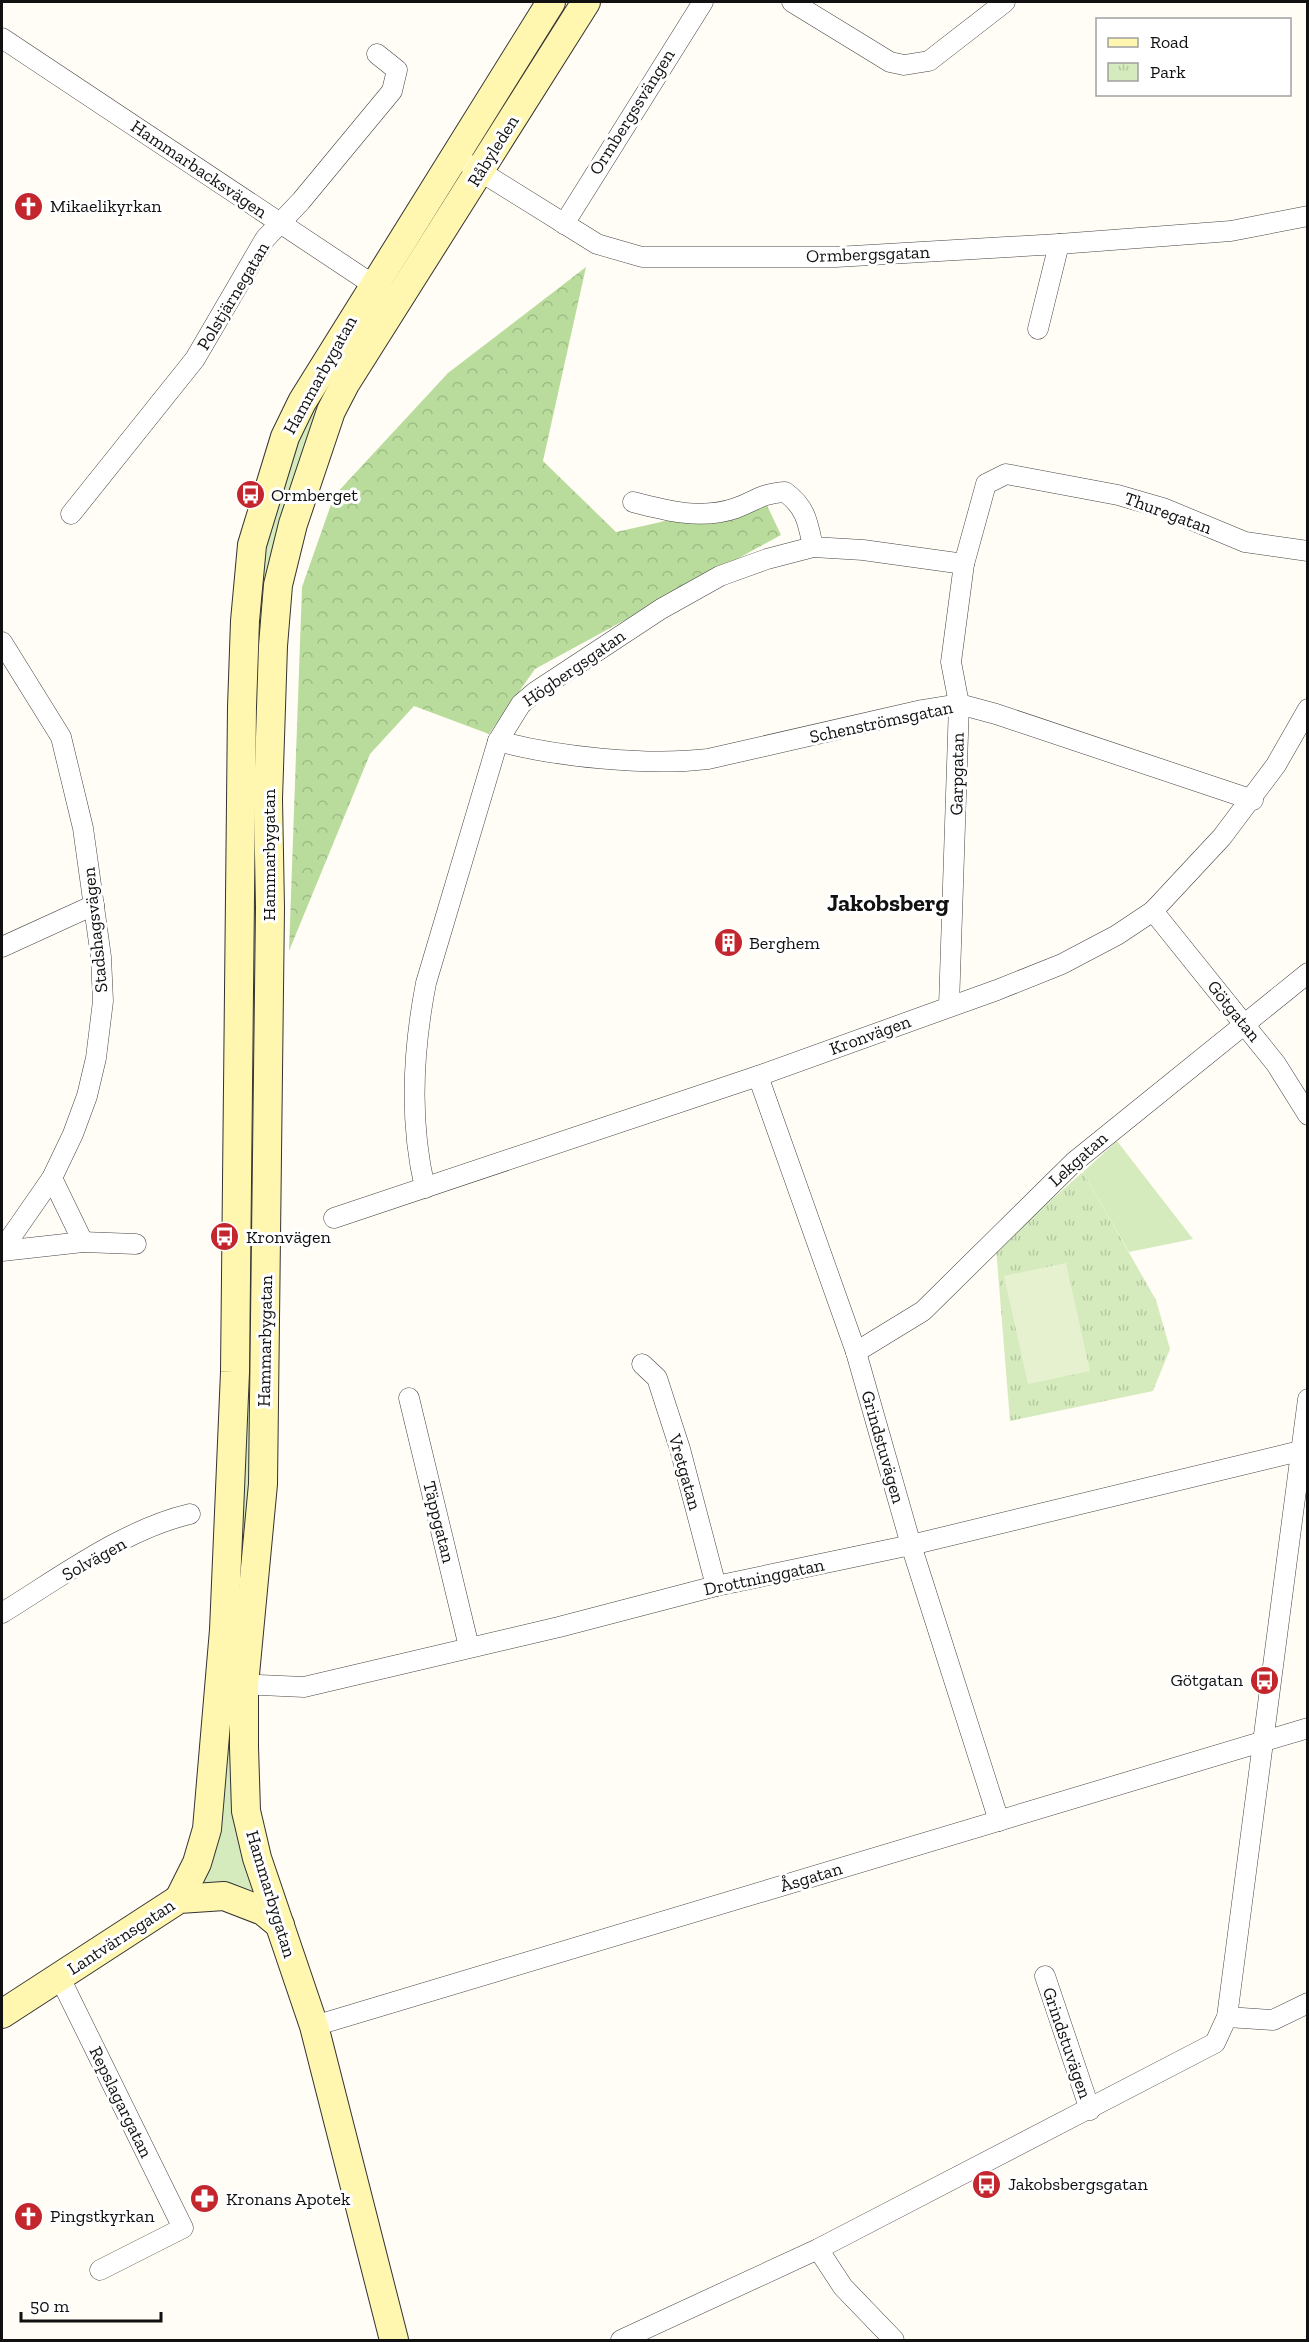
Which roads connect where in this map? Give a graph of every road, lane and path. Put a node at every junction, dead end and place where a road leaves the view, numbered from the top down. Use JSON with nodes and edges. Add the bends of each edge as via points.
{"nodes":[{"id":1,"x":550,"y":2,"type":"edge"},
{"id":2,"x":586,"y":2,"type":"edge"},
{"id":3,"x":703,"y":2,"type":"edge"},
{"id":4,"x":792,"y":2,"type":"edge"},
{"id":5,"x":1005,"y":2,"type":"edge"},
{"id":6,"x":2,"y":38,"type":"edge"},
{"id":7,"x":377,"y":54,"type":"dead end"},
{"id":8,"x":454,"y":155,"type":"junction"},
{"id":9,"x":481,"y":171,"type":"junction"},
{"id":10,"x":1308,"y":216,"type":"edge"},
{"id":11,"x":280,"y":223,"type":"junction"},
{"id":12,"x":564,"y":224,"type":"junction"},
{"id":13,"x":1059,"y":244,"type":"junction"},
{"id":14,"x":372,"y":284,"type":"junction"},
{"id":15,"x":397,"y":300,"type":"junction"},
{"id":16,"x":1038,"y":329,"type":"dead end"},
{"id":17,"x":993,"y":478,"type":"joint"},
{"id":18,"x":633,"y":502,"type":"dead end"},
{"id":19,"x":71,"y":514,"type":"dead end"},
{"id":20,"x":813,"y":547,"type":"junction"},
{"id":21,"x":1308,"y":551,"type":"edge"},
{"id":22,"x":964,"y":564,"type":"junction"},
{"id":23,"x":2,"y":642,"type":"edge"},
{"id":24,"x":958,"y":704,"type":"junction"},
{"id":25,"x":1308,"y":709,"type":"edge"},
{"id":26,"x":498,"y":741,"type":"junction"},
{"id":27,"x":1253,"y":800,"type":"junction"},
{"id":28,"x":94,"y":905,"type":"junction"},
{"id":29,"x":1153,"y":911,"type":"junction"},
{"id":30,"x":2,"y":947,"type":"edge"},
{"id":31,"x":1308,"y":973,"type":"edge"},
{"id":32,"x":949,"y":1006,"type":"junction"},
{"id":33,"x":1245,"y":1023,"type":"junction"},
{"id":34,"x":758,"y":1076,"type":"junction"},
{"id":35,"x":1308,"y":1115,"type":"edge"},
{"id":36,"x":52,"y":1178,"type":"junction"},
{"id":37,"x":425,"y":1188,"type":"junction"},
{"id":38,"x":334,"y":1218,"type":"dead end"},
{"id":39,"x":83,"y":1242,"type":"junction"},
{"id":40,"x":135,"y":1244,"type":"dead end"},
{"id":41,"x":2,"y":1250,"type":"edge"},
{"id":42,"x":856,"y":1352,"type":"junction"},
{"id":43,"x":642,"y":1364,"type":"dead end"},
{"id":44,"x":409,"y":1398,"type":"dead end"},
{"id":45,"x":1308,"y":1399,"type":"edge"},
{"id":46,"x":1304,"y":1450,"type":"edge"},
{"id":47,"x":190,"y":1514,"type":"dead end"},
{"id":48,"x":912,"y":1545,"type":"junction"},
{"id":49,"x":717,"y":1586,"type":"junction"},
{"id":50,"x":2,"y":1613,"type":"edge"},
{"id":51,"x":470,"y":1647,"type":"junction"},
{"id":52,"x":232,"y":1684,"type":"junction"},
{"id":53,"x":1308,"y":1728,"type":"edge"},
{"id":54,"x":1262,"y":1742,"type":"junction"},
{"id":55,"x":999,"y":1821,"type":"junction"},
{"id":56,"x":179,"y":1899,"type":"junction"},
{"id":57,"x":280,"y":1925,"type":"junction"},
{"id":58,"x":59,"y":1976,"type":"junction"},
{"id":59,"x":1045,"y":1976,"type":"dead end"},
{"id":60,"x":1308,"y":2003,"type":"edge"},
{"id":61,"x":2,"y":2014,"type":"edge"},
{"id":62,"x":1227,"y":2017,"type":"junction"},
{"id":63,"x":314,"y":2026,"type":"junction"},
{"id":64,"x":1090,"y":2110,"type":"junction"},
{"id":65,"x":818,"y":2249,"type":"junction"},
{"id":66,"x":100,"y":2270,"type":"dead end"},
{"id":67,"x":395,"y":2332,"type":"edge"},
{"id":68,"x":621,"y":2340,"type":"edge"},
{"id":69,"x":894,"y":2340,"type":"edge"}],
"edges":[{"from":1,"to":8,"type":"main road","name":"Råbyleden"},
{"from":2,"to":9,"type":"main road","name":"Råbyleden"},
{"from":3,"to":12,"type":"street","name":"Ormbergssvängen"},
{"from":4,"to":5,"type":"street","via":[[890,62],[904,65],[929,61]]},
{"from":6,"to":11,"type":"street","name":"Hammarbacksvägen"},
{"from":7,"to":11,"type":"street","name":"Polstjärnegatan","via":[[397,70],[392,91]]},
{"from":8,"to":9,"type":"street","name":"Ormbergsgatan"},
{"from":8,"to":14,"type":"main road","name":"Råbyleden"},
{"from":9,"to":12,"type":"street","name":"Ormbergsgatan"},
{"from":9,"to":15,"type":"main road","name":"Råbyleden"},
{"from":10,"to":13,"type":"street","name":"Ormbergsgatan","via":[[1231,231]]},
{"from":11,"to":14,"type":"street","name":"Hammarbacksvägen"},
{"from":11,"to":19,"type":"street","name":"Polstjärnegatan","via":[[265,239],[195,359]]},
{"from":12,"to":13,"type":"street","name":"Ormbergsgatan","via":[[597,244],[642,257],[836,257]]},
{"from":13,"to":16,"type":"street"},
{"from":14,"to":15,"type":"street","name":"Hammarbacksvägen"},
{"from":14,"to":52,"type":"main road","name":"Hammarbygatan","via":[[285,437],[252,545],[242,707]]},
{"from":15,"to":52,"type":"main road","name":"Hammarbygatan","via":[[331,411],[293,524],[278,585],[268,799],[262,1484]]},
{"from":17,"to":21,"type":"street","name":"Thuregatan","via":[[1006,474],[1118,495],[1163,508],[1245,542]]},
{"from":17,"to":22,"type":"street","name":"Garpgatan","via":[[986,484]]},
{"from":18,"to":20,"type":"street","via":[[679,513],[714,513],[737,508],[763,494],[785,492],[799,502]]},
{"from":20,"to":22,"type":"street","name":"Högbergsgatan"},
{"from":20,"to":26,"type":"street","name":"Högbergsgatan","via":[[720,576],[661,609],[535,692],[521,704]]},
{"from":22,"to":24,"type":"street","name":"Garpgatan","via":[[951,662]]},
{"from":23,"to":28,"type":"street","name":"Stadshagsvägen","via":[[61,736],[83,828]]},
{"from":24,"to":26,"type":"street","name":"Schenströmsgatan","via":[[682,762],[556,754]]},
{"from":24,"to":27,"type":"street","name":"Schenströmsgatan"},
{"from":24,"to":32,"type":"street","name":"Garpgatan"},
{"from":25,"to":27,"type":"street","name":"Kronvägen"},
{"from":26,"to":37,"type":"street","name":"Högbergsgatan","via":[[426,983],[418,1023],[415,1107]]},
{"from":27,"to":29,"type":"street","name":"Kronvägen"},
{"from":28,"to":30,"type":"street"},
{"from":28,"to":36,"type":"street","name":"Stadshagsvägen","via":[[103,1001],[96,1058],[74,1134]]},
{"from":29,"to":32,"type":"street","name":"Kronvägen","via":[[1062,963]]},
{"from":29,"to":33,"type":"street","name":"Götgatan"},
{"from":31,"to":33,"type":"street","name":"Lekgatan"},
{"from":32,"to":34,"type":"street","name":"Kronvägen"},
{"from":33,"to":35,"type":"street","name":"Götgatan"},
{"from":33,"to":42,"type":"street","name":"Lekgatan","via":[[1074,1162],[923,1311]]},
{"from":34,"to":37,"type":"street","name":"Kronvägen"},
{"from":34,"to":42,"type":"street","name":"Grindstuvägen"},
{"from":36,"to":39,"type":"street"},
{"from":36,"to":41,"type":"street","name":"Stadshagsvägen"},
{"from":37,"to":38,"type":"street","name":"Kronvägen"},
{"from":39,"to":40,"type":"street"},
{"from":39,"to":41,"type":"street"},
{"from":42,"to":48,"type":"street","name":"Grindstuvägen"},
{"from":43,"to":49,"type":"street","name":"Vretgatan","via":[[657,1377]]},
{"from":44,"to":51,"type":"street","name":"Täppgatan"},
{"from":45,"to":46,"type":"street"},
{"from":46,"to":48,"type":"street","name":"Drottninggatan"},
{"from":46,"to":54,"type":"street"},
{"from":47,"to":50,"type":"street","name":"Solvägen","via":[[168,1519],[102,1552]]},
{"from":48,"to":49,"type":"street","name":"Drottninggatan"},
{"from":48,"to":55,"type":"street","name":"Grindstuvägen"},
{"from":49,"to":51,"type":"street","name":"Drottninggatan"},
{"from":51,"to":52,"type":"street","name":"Drottninggatan","via":[[304,1687]]},
{"from":52,"to":56,"type":"main road","name":"Hammarbygatan","via":[[207,1829],[197,1863]]},
{"from":52,"to":57,"type":"main road","name":"Hammarbygatan","via":[[246,1811]]},
{"from":53,"to":54,"type":"street","name":"Åsgatan"},
{"from":54,"to":55,"type":"street","name":"Åsgatan"},
{"from":54,"to":62,"type":"street"},
{"from":55,"to":63,"type":"street","name":"Åsgatan"},
{"from":56,"to":57,"type":"main road","name":"Lantvärnsgatan","via":[[224,1896],[263,1911]]},
{"from":56,"to":58,"type":"main road","name":"Lantvärnsgatan"},
{"from":57,"to":63,"type":"main road","name":"Hammarbygatan"},
{"from":58,"to":61,"type":"main road","name":"Lantvärnsgatan"},
{"from":58,"to":66,"type":"street","name":"Repslagargatan","via":[[183,2228]]},
{"from":59,"to":64,"type":"street","name":"Grindstuvägen"},
{"from":60,"to":62,"type":"street","via":[[1273,2020]]},
{"from":62,"to":64,"type":"street","via":[[1215,2043]]},
{"from":63,"to":67,"type":"main road","name":"Hammarbygatan"},
{"from":64,"to":65,"type":"street"},
{"from":65,"to":68,"type":"street"},
{"from":65,"to":69,"type":"street","via":[[843,2288]]}]}
